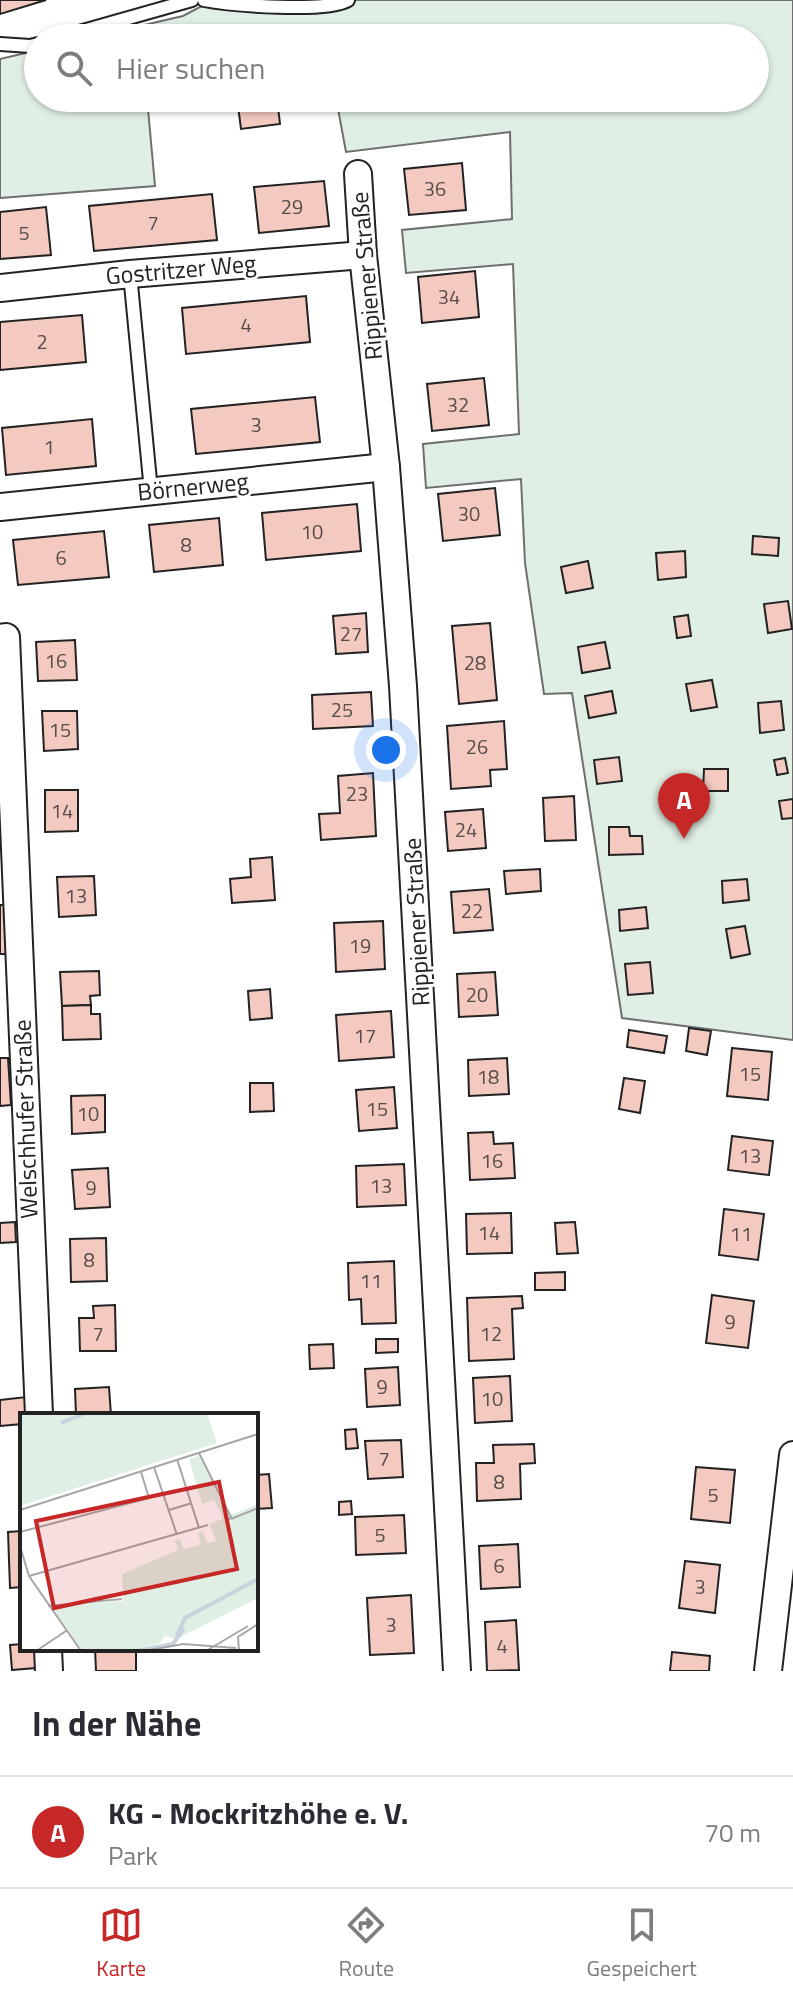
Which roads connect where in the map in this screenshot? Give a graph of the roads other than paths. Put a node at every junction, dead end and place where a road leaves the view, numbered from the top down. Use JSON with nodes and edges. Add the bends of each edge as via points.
{"nodes":[{"id":1,"x":192,"y":0,"type":"edge"},
{"id":2,"x":204,"y":0,"type":"edge"},
{"id":3,"x":348,"y":0,"type":"edge"},
{"id":4,"x":107,"y":24,"type":"edge"},
{"id":5,"x":0,"y":44,"type":"edge"},
{"id":6,"x":24,"y":46,"type":"edge"},
{"id":7,"x":358,"y":174,"type":"dead end"},
{"id":8,"x":363,"y":255,"type":"junction"},
{"id":9,"x":130,"y":274,"type":"junction"},
{"id":10,"x":0,"y":288,"type":"edge"},
{"id":11,"x":386,"y":467,"type":"junction"},
{"id":12,"x":151,"y":491,"type":"junction"},
{"id":13,"x":0,"y":507,"type":"edge"},
{"id":14,"x":0,"y":638,"type":"edge"},
{"id":15,"x":39,"y":1413,"type":"edge"},
{"id":16,"x":793,"y":1455,"type":"edge"},
{"id":17,"x":48,"y":1651,"type":"edge"},
{"id":18,"x":49,"y":1671,"type":"edge"},
{"id":19,"x":457,"y":1671,"type":"edge"},
{"id":20,"x":768,"y":1671,"type":"edge"}],
"edges":[{"from":1,"to":4,"type":"lane"},
{"from":2,"to":3,"type":"lane","via":[[311,7]]},
{"from":5,"to":6,"type":"lane"},
{"from":7,"to":8,"type":"street","name":"Rippiener Straße"},
{"from":8,"to":9,"type":"street","name":"Gostritzer Weg"},
{"from":8,"to":11,"type":"street","name":"Rippiener Straße"},
{"from":9,"to":10,"type":"street","name":"Gostritzer Weg"},
{"from":9,"to":12,"type":"lane"},
{"from":11,"to":12,"type":"street","name":"Börnerweg"},
{"from":11,"to":19,"type":"street","name":"Rippiener Straße","via":[[404,701]]},
{"from":12,"to":13,"type":"street","name":"Börnerweg"},
{"from":14,"to":15,"type":"street","name":"Welschhufer Straße","via":[[6,637]]},
{"from":16,"to":20,"type":"street"},
{"from":17,"to":18,"type":"street"}]}
